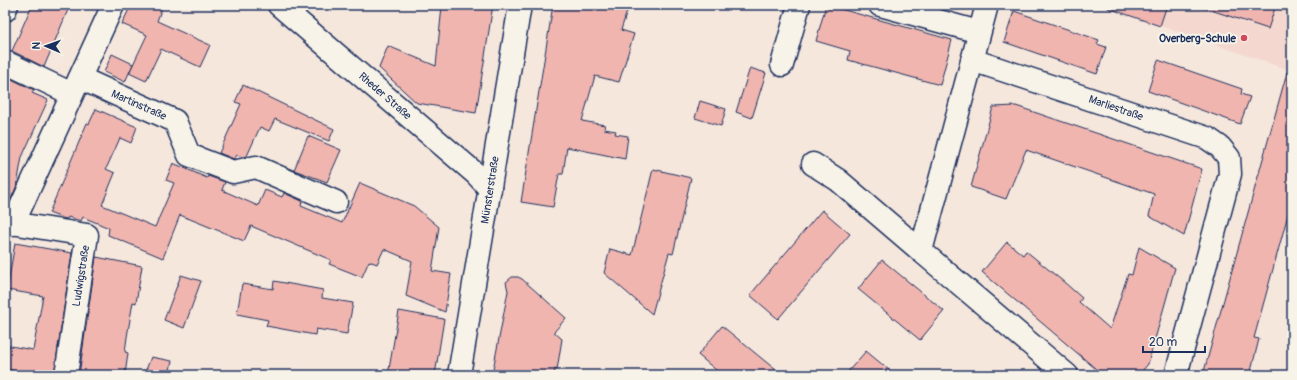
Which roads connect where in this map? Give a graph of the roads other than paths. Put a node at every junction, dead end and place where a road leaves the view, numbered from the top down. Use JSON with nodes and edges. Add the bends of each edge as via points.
{"nodes":[{"id":1,"x":7,"y":5,"type":"edge"},
{"id":2,"x":113,"y":5,"type":"edge"},
{"id":3,"x":279,"y":5,"type":"edge"},
{"id":4,"x":520,"y":5,"type":"edge"},
{"id":5,"x":799,"y":5,"type":"edge"},
{"id":6,"x":880,"y":5,"type":"edge"},
{"id":7,"x":987,"y":5,"type":"edge"},
{"id":8,"x":5,"y":10,"type":"edge"},
{"id":9,"x":979,"y":32,"type":"junction"},
{"id":10,"x":972,"y":60,"type":"junction"},
{"id":11,"x":5,"y":62,"type":"edge"},
{"id":12,"x":782,"y":65,"type":"dead end"},
{"id":13,"x":76,"y":86,"type":"junction"},
{"id":14,"x":813,"y":164,"type":"dead end"},
{"id":15,"x":490,"y":190,"type":"junction"},
{"id":16,"x":336,"y":202,"type":"dead end"},
{"id":17,"x":9,"y":223,"type":"edge"},
{"id":18,"x":921,"y":251,"type":"junction"},
{"id":19,"x":66,"y":375,"type":"edge"},
{"id":20,"x":460,"y":375,"type":"edge"},
{"id":21,"x":1067,"y":375,"type":"edge"},
{"id":22,"x":1176,"y":375,"type":"edge"}],
"edges":[{"from":1,"to":8,"type":"street"},
{"from":2,"to":13,"type":"street"},
{"from":3,"to":15,"type":"street","name":"Rheder Straße","via":[[476,174]]},
{"from":4,"to":15,"type":"street","name":"Münsterstraße"},
{"from":5,"to":12,"type":"street"},
{"from":6,"to":9,"type":"street"},
{"from":7,"to":9,"type":"street"},
{"from":9,"to":10,"type":"street"},
{"from":10,"to":18,"type":"street"},
{"from":10,"to":22,"type":"street","name":"Marliestraße","via":[[1207,138],[1220,146],[1229,158],[1230,174],[1223,205]]},
{"from":11,"to":13,"type":"street","name":"Martinstraße"},
{"from":13,"to":16,"type":"street","name":"Martinstraße","via":[[175,121],[189,154],[233,172],[256,167]]},
{"from":13,"to":17,"type":"street"},
{"from":14,"to":18,"type":"street","via":[[838,180]]},
{"from":15,"to":20,"type":"street","name":"Münsterstraße"},
{"from":17,"to":19,"type":"street","name":"Ludwigstraße","via":[[87,235]]},
{"from":18,"to":21,"type":"street"}]}
